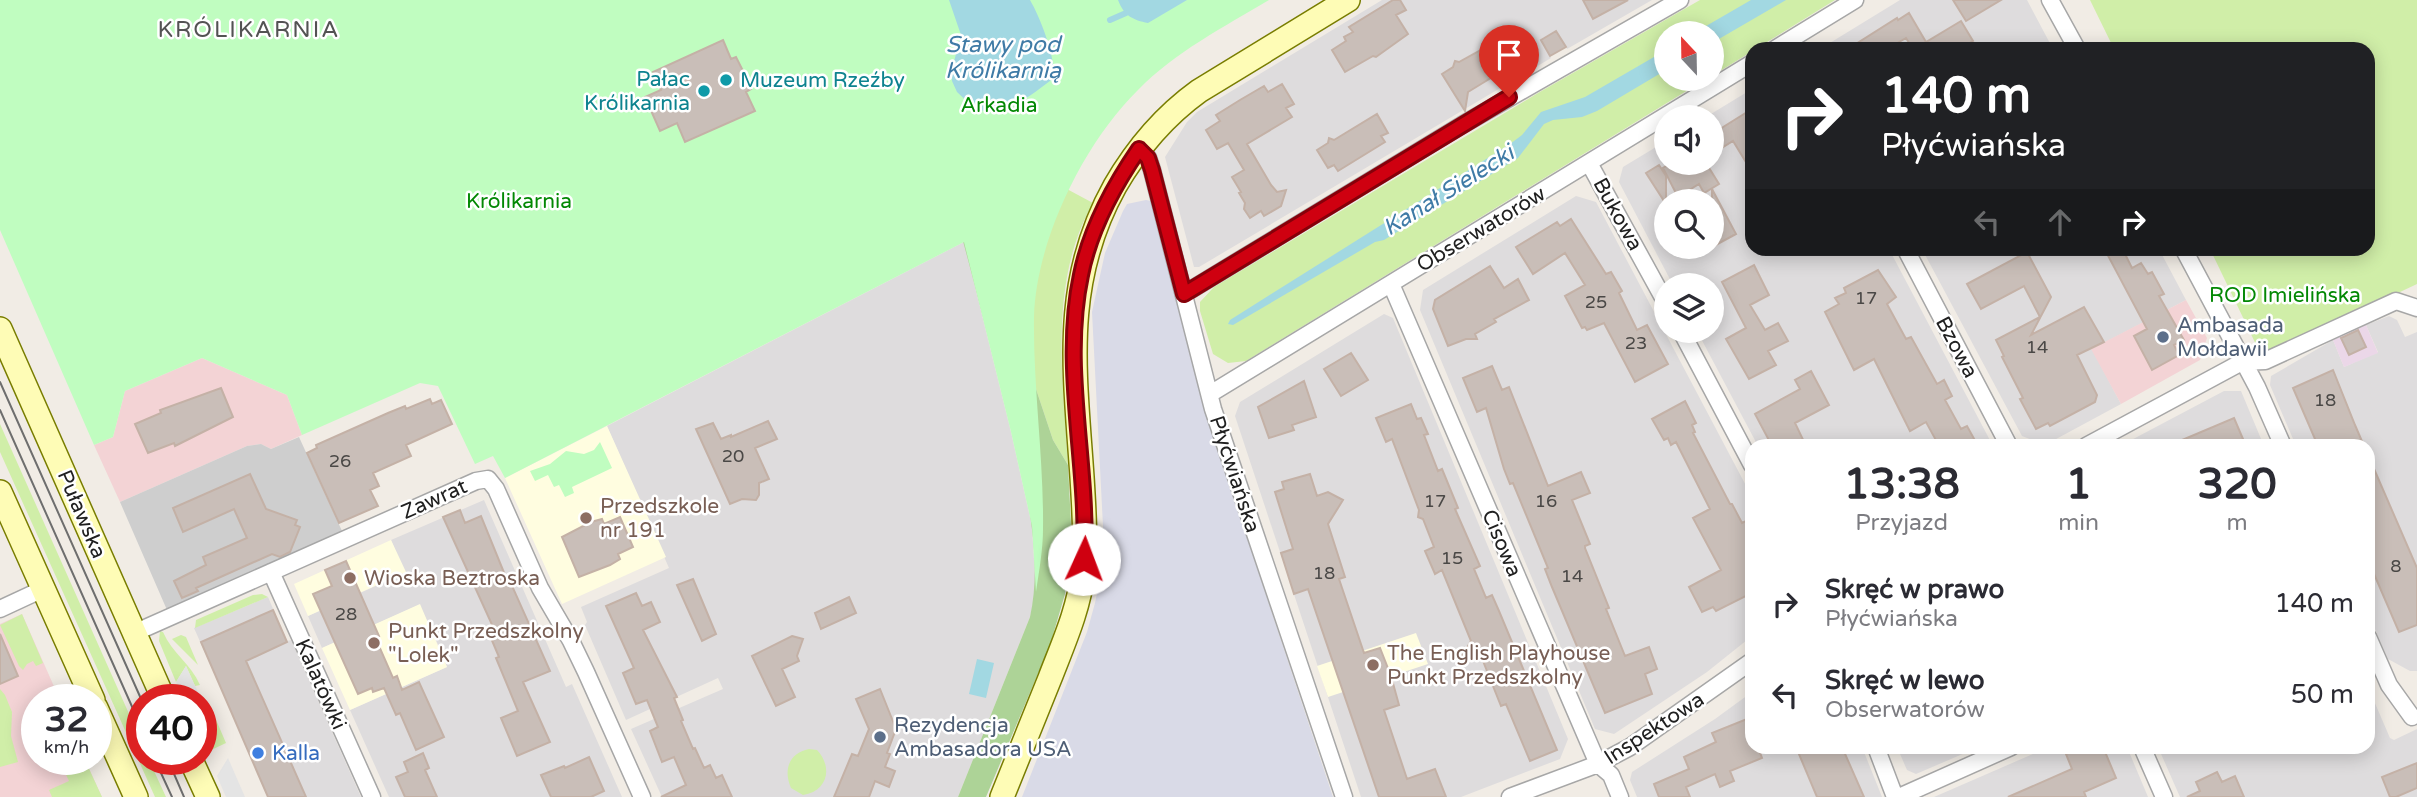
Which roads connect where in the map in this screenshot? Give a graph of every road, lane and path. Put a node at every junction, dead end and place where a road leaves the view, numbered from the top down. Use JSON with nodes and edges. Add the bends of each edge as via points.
{"nodes":[{"id":1,"x":1348,"y":0,"type":"edge"},
{"id":2,"x":1679,"y":0,"type":"edge"},
{"id":3,"x":1855,"y":0,"type":"edge"},
{"id":4,"x":2050,"y":0,"type":"edge"},
{"id":5,"x":1797,"y":42,"type":"edge"},
{"id":6,"x":2073,"y":42,"type":"edge"},
{"id":7,"x":1745,"y":67,"type":"edge"},
{"id":8,"x":1139,"y":149,"type":"junction"},
{"id":9,"x":1589,"y":163,"type":"junction"},
{"id":10,"x":1909,"y":256,"type":"edge"},
{"id":11,"x":2187,"y":256,"type":"edge"},
{"id":12,"x":1654,"y":281,"type":"edge"},
{"id":13,"x":1391,"y":284,"type":"junction"},
{"id":14,"x":1184,"y":294,"type":"junction"},
{"id":15,"x":2417,"y":308,"type":"edge"},
{"id":16,"x":0,"y":329,"type":"edge"},
{"id":17,"x":1687,"y":343,"type":"edge"},
{"id":18,"x":6,"y":360,"type":"edge"},
{"id":19,"x":2242,"y":362,"type":"junction"},
{"id":20,"x":1210,"y":394,"type":"junction"},
{"id":21,"x":2005,"y":439,"type":"edge"},
{"id":22,"x":2099,"y":439,"type":"edge"},
{"id":23,"x":2280,"y":439,"type":"edge"},
{"id":24,"x":1745,"y":451,"type":"edge"},
{"id":25,"x":0,"y":492,"type":"edge"},
{"id":26,"x":271,"y":572,"type":"junction"},
{"id":27,"x":43,"y":589,"type":"junction"},
{"id":28,"x":0,"y":608,"type":"edge"},
{"id":29,"x":134,"y":633,"type":"junction"},
{"id":30,"x":2375,"y":653,"type":"edge"},
{"id":31,"x":1745,"y":666,"type":"edge"},
{"id":32,"x":86,"y":684,"type":"edge"},
{"id":33,"x":157,"y":684,"type":"edge"},
{"id":34,"x":2412,"y":718,"type":"dead end"},
{"id":35,"x":112,"y":744,"type":"edge"},
{"id":36,"x":1879,"y":754,"type":"edge"},
{"id":37,"x":1995,"y":754,"type":"edge"},
{"id":38,"x":2146,"y":754,"type":"edge"},
{"id":39,"x":1598,"y":764,"type":"junction"},
{"id":40,"x":198,"y":775,"type":"edge"},
{"id":41,"x":136,"y":797,"type":"edge"},
{"id":42,"x":208,"y":797,"type":"edge"},
{"id":43,"x":372,"y":797,"type":"edge"},
{"id":44,"x":642,"y":797,"type":"edge"},
{"id":45,"x":1002,"y":797,"type":"edge"},
{"id":46,"x":1344,"y":797,"type":"edge"},
{"id":47,"x":1510,"y":797,"type":"edge"},
{"id":48,"x":1620,"y":797,"type":"edge"},
{"id":49,"x":1897,"y":797,"type":"edge"},
{"id":50,"x":2164,"y":797,"type":"edge"}],
"edges":[{"from":1,"to":8,"type":"street","via":[[1176,108]]},
{"from":2,"to":14,"type":"street"},
{"from":3,"to":5,"type":"street"},
{"from":4,"to":6,"type":"street"},
{"from":7,"to":9,"type":"street","name":"Obserwatorów"},
{"from":8,"to":14,"type":"street","name":"Płyćwiańska","via":[[1152,170]]},
{"from":8,"to":45,"type":"street","via":[[1106,203],[1081,272],[1076,303],[1074,362],[1085,530],[1080,589],[1068,632]]},
{"from":9,"to":12,"type":"street","name":"Bukowa"},
{"from":9,"to":13,"type":"street","name":"Obserwatorów"},
{"from":10,"to":21,"type":"street","name":"Bzowa"},
{"from":11,"to":19,"type":"street"},
{"from":13,"to":20,"type":"street","name":"Obserwatorów"},
{"from":13,"to":39,"type":"street","name":"Cisowa"},
{"from":14,"to":20,"type":"street","name":"Płyćwiańska"},
{"from":15,"to":19,"type":"street","via":[[2396,301],[2265,361]]},
{"from":16,"to":18,"type":"street","name":"Puławska"},
{"from":17,"to":24,"type":"street"},
{"from":18,"to":29,"type":"street","name":"Puławska"},
{"from":19,"to":22,"type":"street"},
{"from":19,"to":23,"type":"street"},
{"from":20,"to":46,"type":"street","name":"Płyćwiańska"},
{"from":25,"to":27,"type":"street"},
{"from":26,"to":29,"type":"street","name":"Zawrat"},
{"from":26,"to":43,"type":"street","name":"Kalatówki"},
{"from":26,"to":44,"type":"street","name":"Zawrat","via":[[488,479],[548,604],[571,641]]},
{"from":27,"to":28,"type":"street"},
{"from":27,"to":32,"type":"street"},
{"from":29,"to":33,"type":"street","name":"Puławska"},
{"from":30,"to":34,"type":"street","via":[[2389,685]]},
{"from":31,"to":39,"type":"street","name":"Inspektowa","via":[[1664,725]]},
{"from":35,"to":41,"type":"street"},
{"from":36,"to":49,"type":"street"},
{"from":37,"to":49,"type":"street"},
{"from":38,"to":50,"type":"street"},
{"from":39,"to":47,"type":"street","name":"Inspektowa"},
{"from":39,"to":48,"type":"street","name":"Cisowa","via":[[1611,775]]},
{"from":40,"to":42,"type":"street"}]}
